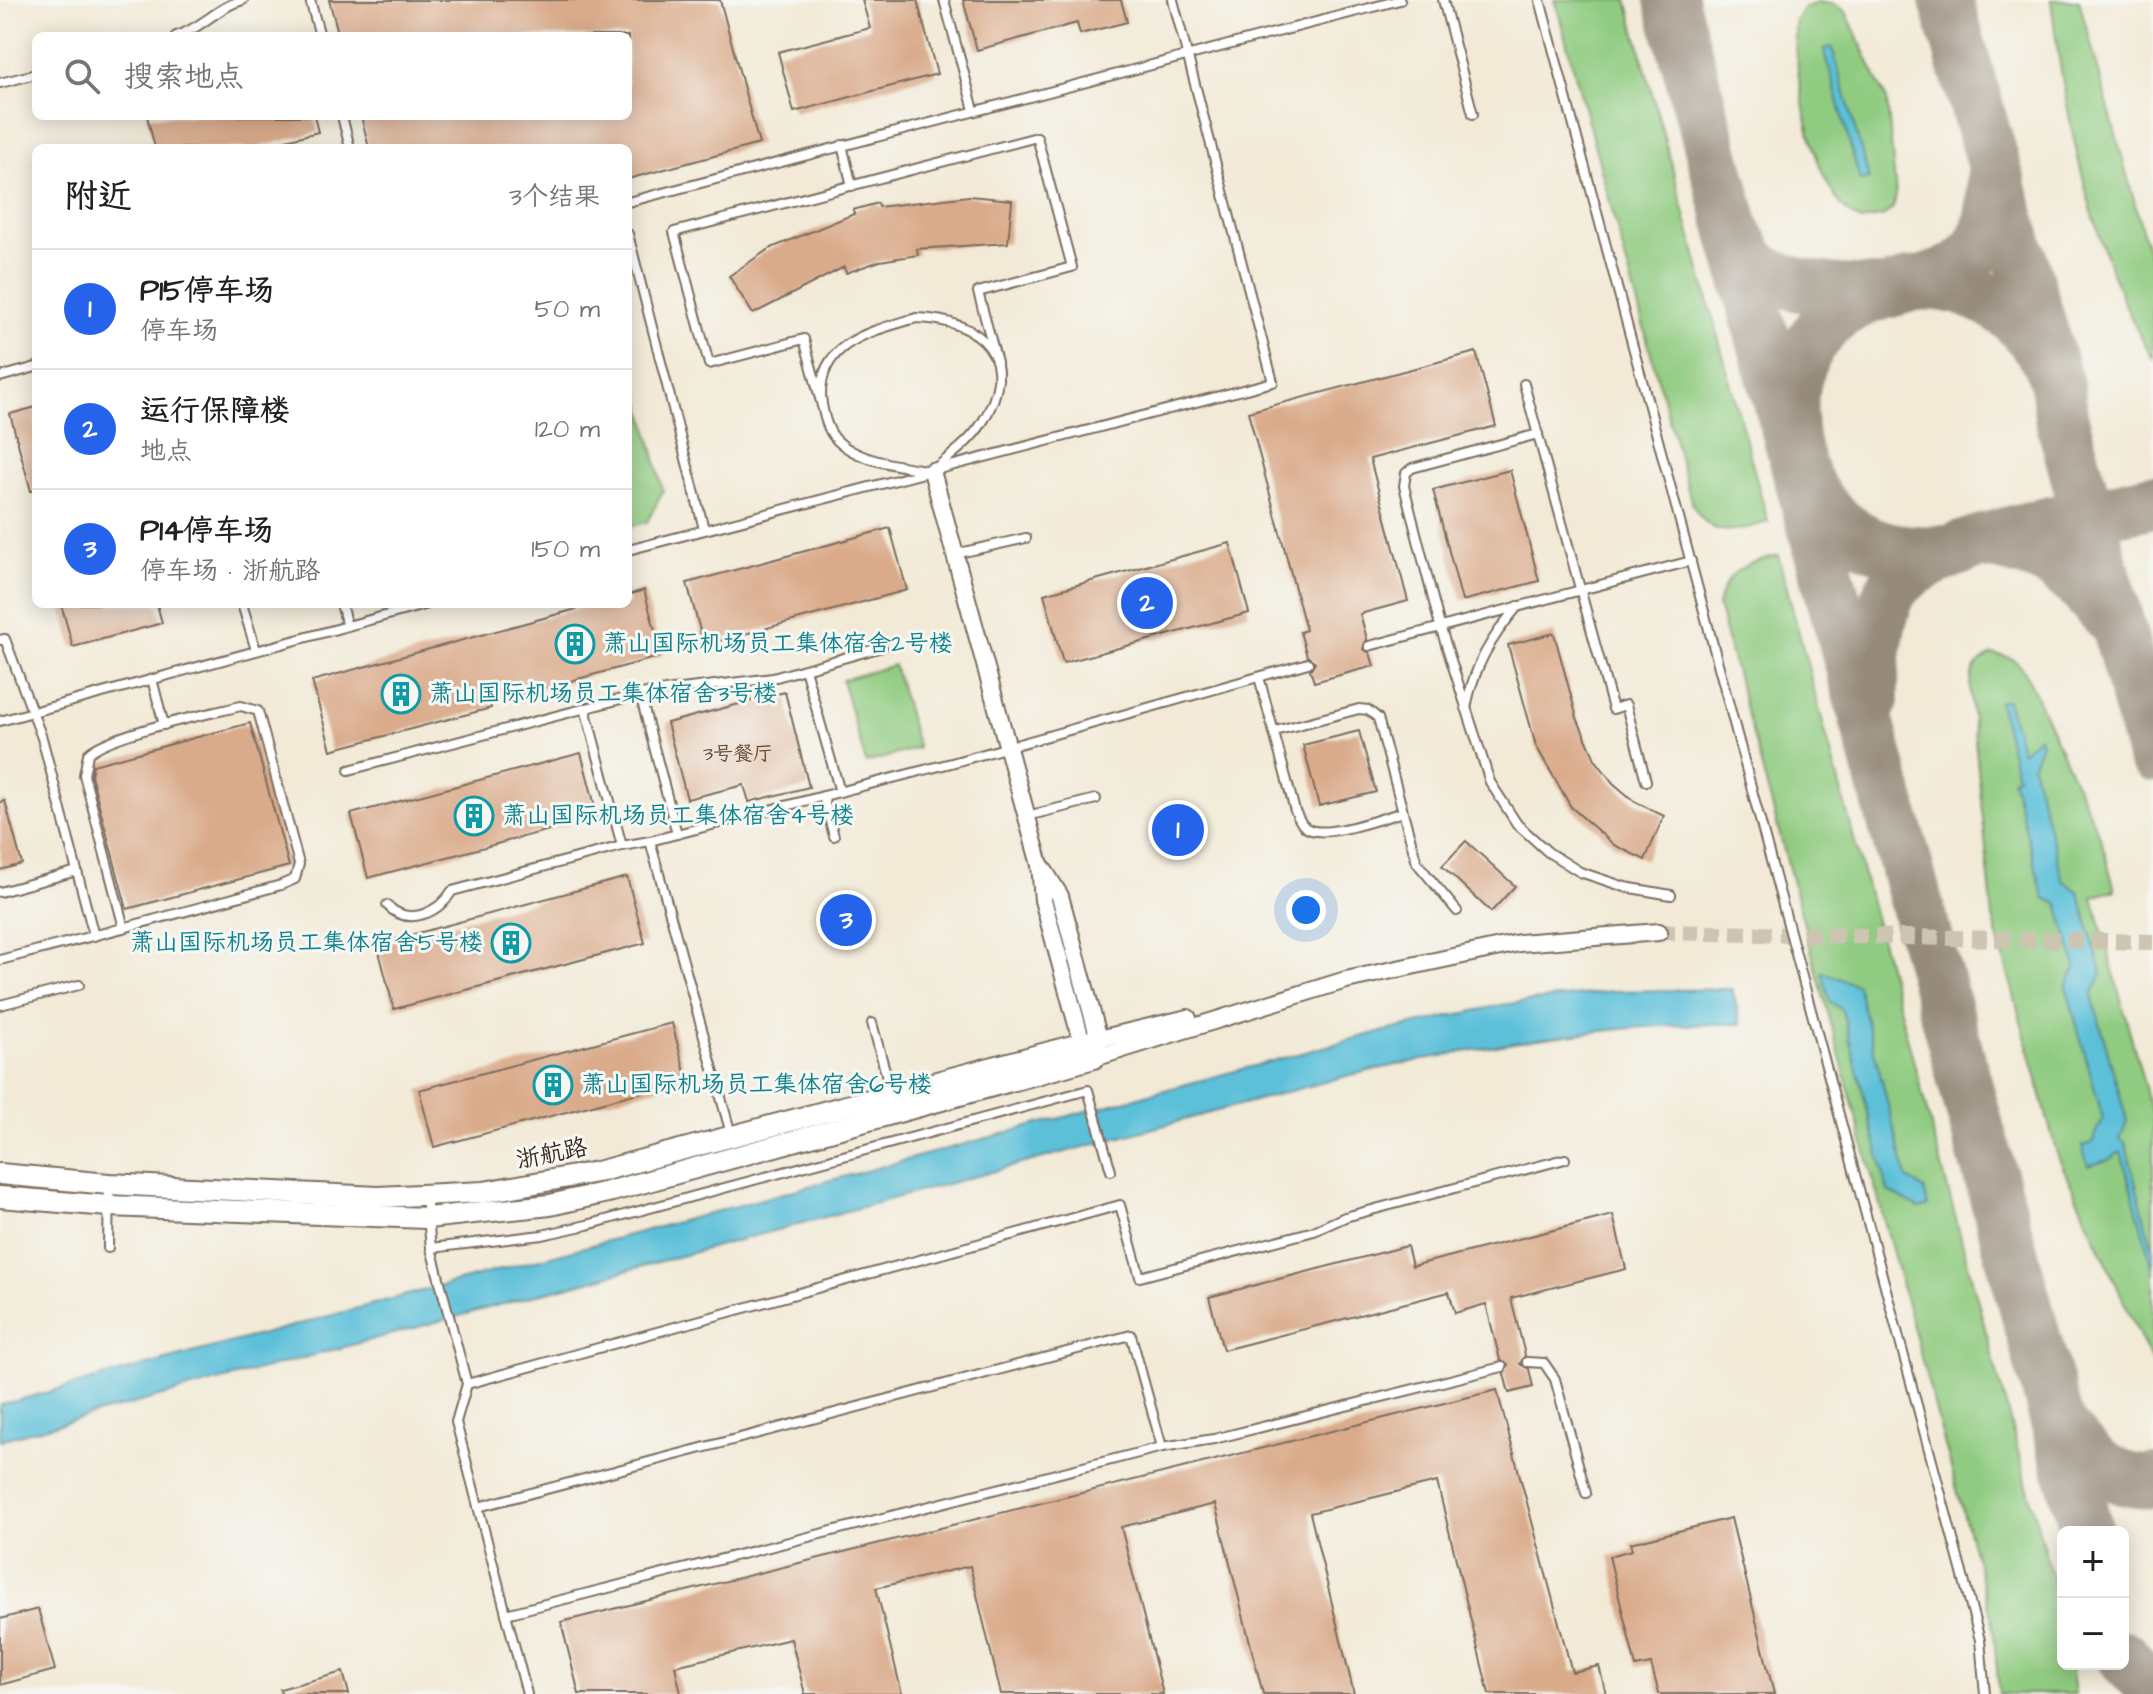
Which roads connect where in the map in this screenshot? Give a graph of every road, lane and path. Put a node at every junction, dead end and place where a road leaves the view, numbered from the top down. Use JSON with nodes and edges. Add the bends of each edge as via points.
{"nodes":[{"id":1,"x":243,"y":0,"type":"edge"},
{"id":2,"x":310,"y":0,"type":"edge"},
{"id":3,"x":944,"y":0,"type":"edge"},
{"id":4,"x":1173,"y":0,"type":"edge"},
{"id":5,"x":1400,"y":0,"type":"edge"},
{"id":6,"x":1443,"y":0,"type":"edge"},
{"id":7,"x":1540,"y":0,"type":"edge"},
{"id":8,"x":189,"y":32,"type":"edge"},
{"id":9,"x":319,"y":32,"type":"edge"},
{"id":10,"x":1187,"y":55,"type":"junction"},
{"id":11,"x":32,"y":75,"type":"edge"},
{"id":12,"x":0,"y":83,"type":"edge"},
{"id":13,"x":974,"y":110,"type":"junction"},
{"id":14,"x":1473,"y":114,"type":"dead end"},
{"id":15,"x":343,"y":120,"type":"edge"},
{"id":16,"x":349,"y":144,"type":"edge"},
{"id":17,"x":842,"y":145,"type":"junction"},
{"id":18,"x":852,"y":186,"type":"junction"},
{"id":19,"x":632,"y":201,"type":"edge"},
{"id":20,"x":632,"y":250,"type":"edge"},
{"id":21,"x":997,"y":362,"type":"junction"},
{"id":22,"x":32,"y":368,"type":"edge"},
{"id":23,"x":0,"y":377,"type":"edge"},
{"id":24,"x":1524,"y":384,"type":"dead end"},
{"id":25,"x":822,"y":406,"type":"junction"},
{"id":26,"x":1538,"y":434,"type":"junction"},
{"id":27,"x":932,"y":471,"type":"junction"},
{"id":28,"x":704,"y":529,"type":"junction"},
{"id":29,"x":1026,"y":538,"type":"dead end"},
{"id":30,"x":632,"y":549,"type":"edge"},
{"id":31,"x":954,"y":554,"type":"junction"},
{"id":32,"x":1691,"y":561,"type":"junction"},
{"id":33,"x":1580,"y":590,"type":"junction"},
{"id":34,"x":1518,"y":606,"type":"junction"},
{"id":35,"x":243,"y":608,"type":"edge"},
{"id":36,"x":342,"y":608,"type":"edge"},
{"id":37,"x":392,"y":609,"type":"edge"},
{"id":38,"x":347,"y":626,"type":"junction"},
{"id":39,"x":1440,"y":626,"type":"junction"},
{"id":40,"x":0,"y":640,"type":"edge"},
{"id":41,"x":1369,"y":646,"type":"dead end"},
{"id":42,"x":882,"y":647,"type":"dead end"},
{"id":43,"x":256,"y":650,"type":"junction"},
{"id":44,"x":1308,"y":663,"type":"dead end"},
{"id":45,"x":805,"y":669,"type":"junction"},
{"id":46,"x":1259,"y":677,"type":"junction"},
{"id":47,"x":152,"y":679,"type":"junction"},
{"id":48,"x":640,"y":694,"type":"junction"},
{"id":49,"x":585,"y":708,"type":"junction"},
{"id":50,"x":1465,"y":709,"type":"junction"},
{"id":51,"x":31,"y":712,"type":"junction"},
{"id":52,"x":0,"y":721,"type":"edge"},
{"id":53,"x":164,"y":725,"type":"junction"},
{"id":54,"x":1275,"y":731,"type":"junction"},
{"id":55,"x":1007,"y":748,"type":"junction"},
{"id":56,"x":349,"y":770,"type":"dead end"},
{"id":57,"x":1646,"y":781,"type":"dead end"},
{"id":58,"x":840,"y":792,"type":"junction"},
{"id":59,"x":823,"y":796,"type":"junction"},
{"id":60,"x":1096,"y":799,"type":"dead end"},
{"id":61,"x":1403,"y":812,"type":"junction"},
{"id":62,"x":1026,"y":816,"type":"junction"},
{"id":63,"x":677,"y":834,"type":"junction"},
{"id":64,"x":834,"y":836,"type":"dead end"},
{"id":65,"x":650,"y":841,"type":"junction"},
{"id":66,"x":622,"y":846,"type":"junction"},
{"id":67,"x":77,"y":871,"type":"junction"},
{"id":68,"x":0,"y":892,"type":"edge"},
{"id":69,"x":1671,"y":895,"type":"dead end"},
{"id":70,"x":387,"y":905,"type":"dead end"},
{"id":71,"x":1457,"y":911,"type":"dead end"},
{"id":72,"x":124,"y":928,"type":"junction"},
{"id":73,"x":1659,"y":932,"type":"tunnel mouth"},
{"id":74,"x":94,"y":936,"type":"junction"},
{"id":75,"x":0,"y":960,"type":"edge"},
{"id":76,"x":79,"y":985,"type":"dead end"},
{"id":77,"x":0,"y":1005,"type":"edge"},
{"id":78,"x":872,"y":1023,"type":"dead end"},
{"id":79,"x":1092,"y":1047,"type":"junction"},
{"id":80,"x":891,"y":1093,"type":"junction"},
{"id":81,"x":731,"y":1137,"type":"junction"},
{"id":82,"x":1565,"y":1159,"type":"dead end"},
{"id":83,"x":1111,"y":1171,"type":"dead end"},
{"id":84,"x":0,"y":1174,"type":"edge"},
{"id":85,"x":109,"y":1184,"type":"junction"},
{"id":86,"x":426,"y":1196,"type":"junction"},
{"id":87,"x":0,"y":1197,"type":"edge"},
{"id":88,"x":109,"y":1206,"type":"junction"},
{"id":89,"x":427,"y":1218,"type":"junction"},
{"id":90,"x":108,"y":1248,"type":"dead end"},
{"id":91,"x":431,"y":1248,"type":"junction"},
{"id":92,"x":1527,"y":1362,"type":"dead end"},
{"id":93,"x":1502,"y":1367,"type":"dead end"},
{"id":94,"x":467,"y":1384,"type":"junction"},
{"id":95,"x":1162,"y":1447,"type":"junction"},
{"id":96,"x":1586,"y":1493,"type":"dead end"},
{"id":97,"x":478,"y":1507,"type":"junction"},
{"id":98,"x":506,"y":1614,"type":"junction"},
{"id":99,"x":527,"y":1694,"type":"edge"},
{"id":100,"x":1985,"y":1694,"type":"edge"}],
"edges":[{"from":1,"to":8,"type":"lane","via":[[226,5]]},
{"from":2,"to":9,"type":"lane"},
{"from":3,"to":13,"type":"lane"},
{"from":4,"to":10,"type":"lane"},
{"from":5,"to":10,"type":"lane"},
{"from":6,"to":14,"type":"lane"},
{"from":7,"to":32,"type":"lane"},
{"from":10,"to":13,"type":"lane"},
{"from":10,"to":27,"type":"lane","via":[[1273,382]]},
{"from":11,"to":12,"type":"lane"},
{"from":13,"to":17,"type":"lane"},
{"from":15,"to":16,"type":"lane"},
{"from":17,"to":18,"type":"lane"},
{"from":17,"to":19,"type":"lane"},
{"from":18,"to":21,"type":"lane","via":[[1037,137],[1072,267],[978,292]]},
{"from":18,"to":25,"type":"lane","via":[[674,232],[709,364],[804,339]]},
{"from":20,"to":28,"type":"lane"},
{"from":21,"to":25,"type":"lane","via":[[988,343],[969,328],[945,319],[916,318],[864,334],[838,350],[821,383]]},
{"from":21,"to":27,"type":"lane","via":[[995,397],[981,424]]},
{"from":22,"to":23,"type":"lane"},
{"from":24,"to":26,"type":"lane"},
{"from":25,"to":27,"type":"lane","via":[[834,437],[850,448]]},
{"from":26,"to":33,"type":"lane"},
{"from":26,"to":39,"type":"lane","via":[[1406,473],[1404,486]]},
{"from":27,"to":28,"type":"lane"},
{"from":27,"to":31,"type":"street"},
{"from":28,"to":30,"type":"lane"},
{"from":29,"to":31,"type":"lane"},
{"from":31,"to":55,"type":"street"},
{"from":32,"to":33,"type":"lane"},
{"from":32,"to":100,"type":"lane","via":[[1980,1640]]},
{"from":33,"to":34,"type":"lane"},
{"from":33,"to":57,"type":"lane","via":[[1613,709],[1626,705]]},
{"from":34,"to":39,"type":"lane"},
{"from":34,"to":50,"type":"lane","via":[[1481,656]]},
{"from":35,"to":43,"type":"lane"},
{"from":36,"to":38,"type":"lane"},
{"from":37,"to":38,"type":"lane"},
{"from":38,"to":43,"type":"lane"},
{"from":39,"to":41,"type":"lane"},
{"from":39,"to":50,"type":"lane"},
{"from":40,"to":51,"type":"lane","via":[[5,639]]},
{"from":42,"to":45,"type":"lane"},
{"from":43,"to":47,"type":"lane"},
{"from":44,"to":46,"type":"lane"},
{"from":45,"to":48,"type":"lane","via":[[773,678]]},
{"from":45,"to":58,"type":"lane"},
{"from":46,"to":54,"type":"lane"},
{"from":46,"to":55,"type":"lane"},
{"from":47,"to":51,"type":"lane"},
{"from":47,"to":53,"type":"lane"},
{"from":48,"to":49,"type":"lane"},
{"from":48,"to":63,"type":"lane"},
{"from":49,"to":56,"type":"lane"},
{"from":49,"to":66,"type":"lane"},
{"from":50,"to":69,"type":"lane","via":[[1490,782],[1517,824],[1548,852],[1580,872]]},
{"from":51,"to":52,"type":"lane"},
{"from":51,"to":67,"type":"lane"},
{"from":53,"to":72,"type":"lane","via":[[100,745],[83,766]]},
{"from":53,"to":72,"type":"lane","via":[[241,706],[258,711],[299,875],[281,885]]},
{"from":54,"to":61,"type":"lane","via":[[1303,826],[1333,831]]},
{"from":54,"to":61,"type":"lane","via":[[1368,710],[1378,718]]},
{"from":55,"to":58,"type":"lane"},
{"from":55,"to":62,"type":"street"},
{"from":58,"to":59,"type":"lane"},
{"from":59,"to":63,"type":"lane"},
{"from":59,"to":64,"type":"lane"},
{"from":60,"to":62,"type":"lane"},
{"from":61,"to":71,"type":"lane","via":[[1417,863]]},
{"from":62,"to":79,"type":"street","via":[[1040,865],[1060,896]]},
{"from":63,"to":65,"type":"lane"},
{"from":65,"to":66,"type":"lane"},
{"from":65,"to":81,"type":"lane"},
{"from":66,"to":70,"type":"lane","via":[[452,891],[433,912],[420,916],[404,916]]},
{"from":67,"to":68,"type":"lane"},
{"from":67,"to":74,"type":"lane"},
{"from":72,"to":74,"type":"lane"},
{"from":73,"to":79,"type":"street","via":[[1519,943],[1346,980],[1253,1006],[1220,1021]]},
{"from":74,"to":75,"type":"lane"},
{"from":76,"to":77,"type":"lane"},
{"from":78,"to":80,"type":"lane"},
{"from":79,"to":80,"type":"street","name":"浙航路"},
{"from":79,"to":89,"type":"street","name":"浙航路","via":[[581,1198]]},
{"from":80,"to":81,"type":"street","name":"浙航路"},
{"from":81,"to":86,"type":"street","name":"浙航路","via":[[554,1182]]},
{"from":82,"to":94,"type":"lane","via":[[1140,1277],[1120,1205]]},
{"from":83,"to":91,"type":"lane","via":[[1088,1090],[587,1225]]},
{"from":84,"to":85,"type":"street","name":"浙航路"},
{"from":85,"to":86,"type":"street","name":"浙航路"},
{"from":85,"to":88,"type":"lane"},
{"from":86,"to":89,"type":"lane"},
{"from":87,"to":88,"type":"street","name":"浙航路"},
{"from":88,"to":89,"type":"street","name":"浙航路"},
{"from":88,"to":90,"type":"lane"},
{"from":89,"to":91,"type":"lane"},
{"from":91,"to":94,"type":"lane"},
{"from":92,"to":96,"type":"lane","via":[[1544,1363],[1555,1379]]},
{"from":93,"to":95,"type":"lane","via":[[1214,1439]]},
{"from":94,"to":97,"type":"lane","via":[[456,1422]]},
{"from":95,"to":97,"type":"lane","via":[[1131,1335]]},
{"from":95,"to":98,"type":"lane"},
{"from":97,"to":98,"type":"lane"},
{"from":98,"to":99,"type":"lane"}]}
